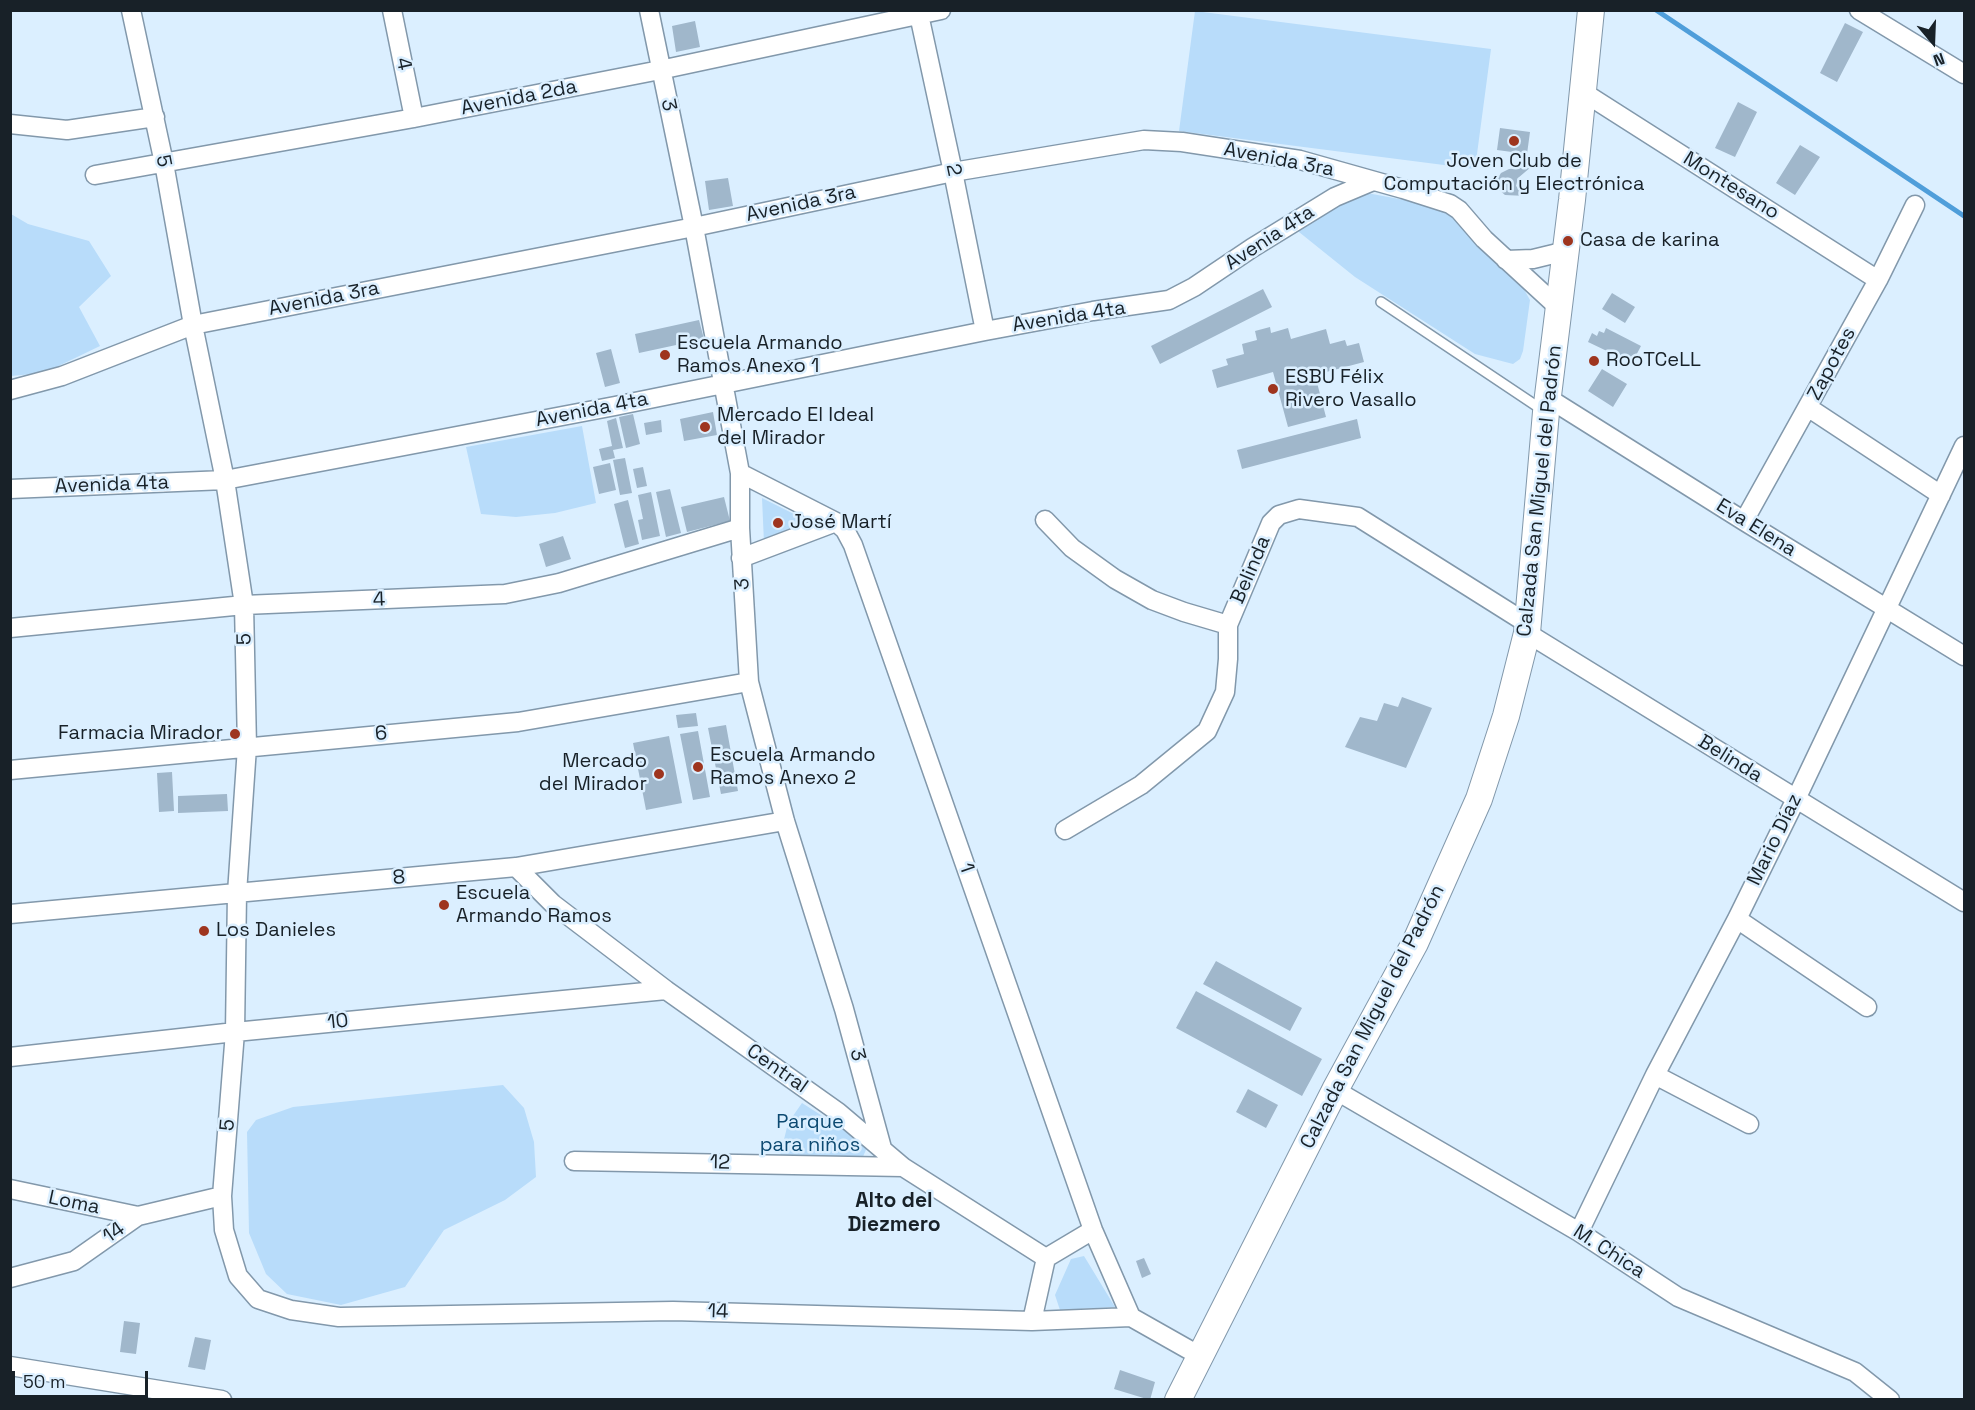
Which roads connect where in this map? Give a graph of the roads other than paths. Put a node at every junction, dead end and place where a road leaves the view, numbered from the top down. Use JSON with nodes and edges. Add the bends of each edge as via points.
{"nodes":[{"id":1,"x":132,"y":10,"type":"edge"},
{"id":2,"x":392,"y":10,"type":"edge"},
{"id":3,"x":649,"y":10,"type":"edge"},
{"id":4,"x":941,"y":10,"type":"edge"},
{"id":5,"x":1591,"y":10,"type":"edge"},
{"id":6,"x":1859,"y":10,"type":"edge"},
{"id":7,"x":918,"y":13,"type":"edge"},
{"id":8,"x":660,"y":70,"type":"junction"},
{"id":9,"x":1965,"y":74,"type":"edge"},
{"id":10,"x":1583,"y":92,"type":"junction"},
{"id":11,"x":154,"y":117,"type":"junction"},
{"id":12,"x":414,"y":118,"type":"junction"},
{"id":13,"x":10,"y":124,"type":"edge"},
{"id":14,"x":164,"y":163,"type":"junction"},
{"id":15,"x":953,"y":172,"type":"junction"},
{"id":16,"x":95,"y":176,"type":"dead end"},
{"id":17,"x":1373,"y":181,"type":"junction"},
{"id":18,"x":1915,"y":204,"type":"dead end"},
{"id":19,"x":694,"y":227,"type":"junction"},
{"id":20,"x":1566,"y":251,"type":"junction"},
{"id":21,"x":1506,"y":260,"type":"junction"},
{"id":22,"x":1878,"y":280,"type":"junction"},
{"id":23,"x":1169,"y":300,"type":"joint"},
{"id":24,"x":1381,"y":303,"type":"dead end"},
{"id":25,"x":1559,"y":308,"type":"junction"},
{"id":26,"x":193,"y":325,"type":"junction"},
{"id":27,"x":985,"y":331,"type":"junction"},
{"id":28,"x":723,"y":384,"type":"junction"},
{"id":29,"x":10,"y":390,"type":"edge"},
{"id":30,"x":1547,"y":405,"type":"junction"},
{"id":31,"x":1809,"y":408,"type":"junction"},
{"id":32,"x":1965,"y":446,"type":"edge"},
{"id":33,"x":740,"y":473,"type":"junction"},
{"id":34,"x":225,"y":480,"type":"junction"},
{"id":35,"x":10,"y":489,"type":"edge"},
{"id":36,"x":1941,"y":495,"type":"junction"},
{"id":37,"x":1045,"y":520,"type":"dead end"},
{"id":38,"x":1744,"y":521,"type":"junction"},
{"id":39,"x":836,"y":522,"type":"junction"},
{"id":40,"x":740,"y":528,"type":"junction"},
{"id":41,"x":741,"y":558,"type":"junction"},
{"id":42,"x":244,"y":605,"type":"junction"},
{"id":43,"x":1887,"y":609,"type":"junction"},
{"id":44,"x":1228,"y":625,"type":"junction"},
{"id":45,"x":10,"y":628,"type":"edge"},
{"id":46,"x":1528,"y":629,"type":"junction"},
{"id":47,"x":1965,"y":656,"type":"edge"},
{"id":48,"x":749,"y":682,"type":"junction"},
{"id":49,"x":247,"y":747,"type":"junction"},
{"id":50,"x":10,"y":770,"type":"edge"},
{"id":51,"x":1796,"y":799,"type":"junction"},
{"id":52,"x":785,"y":820,"type":"junction"},
{"id":53,"x":1065,"y":830,"type":"dead end"},
{"id":54,"x":516,"y":867,"type":"junction"},
{"id":55,"x":237,"y":893,"type":"junction"},
{"id":56,"x":1965,"y":902,"type":"edge"},
{"id":57,"x":10,"y":914,"type":"edge"},
{"id":58,"x":1737,"y":919,"type":"junction"},
{"id":59,"x":666,"y":990,"type":"junction"},
{"id":60,"x":1867,"y":1007,"type":"dead end"},
{"id":61,"x":235,"y":1032,"type":"junction"},
{"id":62,"x":10,"y":1057,"type":"edge"},
{"id":63,"x":1655,"y":1075,"type":"junction"},
{"id":64,"x":1335,"y":1090,"type":"junction"},
{"id":65,"x":1749,"y":1124,"type":"dead end"},
{"id":66,"x":882,"y":1148,"type":"junction"},
{"id":67,"x":574,"y":1161,"type":"dead end"},
{"id":68,"x":903,"y":1167,"type":"junction"},
{"id":69,"x":10,"y":1189,"type":"edge"},
{"id":70,"x":222,"y":1196,"type":"junction"},
{"id":71,"x":138,"y":1216,"type":"junction"},
{"id":72,"x":1093,"y":1230,"type":"junction"},
{"id":73,"x":1579,"y":1232,"type":"junction"},
{"id":74,"x":1046,"y":1258,"type":"junction"},
{"id":75,"x":238,"y":1276,"type":"joint"},
{"id":76,"x":10,"y":1278,"type":"edge"},
{"id":77,"x":1131,"y":1317,"type":"junction"},
{"id":78,"x":1032,"y":1321,"type":"junction"},
{"id":79,"x":1200,"y":1356,"type":"junction"},
{"id":80,"x":10,"y":1366,"type":"edge"},
{"id":81,"x":222,"y":1400,"type":"edge"},
{"id":82,"x":1178,"y":1400,"type":"edge"},
{"id":83,"x":1890,"y":1400,"type":"edge"}],
"edges":[{"from":1,"to":11,"type":"street","name":"5"},
{"from":2,"to":12,"type":"street","name":"4"},
{"from":3,"to":8,"type":"street","name":"3"},
{"from":4,"to":7,"type":"street","name":"Avenida 2da"},
{"from":5,"to":10,"type":"main road","name":"Calzada San Miguel del Padrón"},
{"from":6,"to":9,"type":"street"},
{"from":7,"to":8,"type":"street","name":"Avenida 2da"},
{"from":7,"to":15,"type":"street","name":"2"},
{"from":8,"to":12,"type":"street","name":"Avenida 2da"},
{"from":8,"to":19,"type":"street","name":"3"},
{"from":10,"to":20,"type":"main road","name":"Calzada San Miguel del Padrón"},
{"from":10,"to":22,"type":"street","name":"Montesano"},
{"from":11,"to":13,"type":"street","via":[[67,130]]},
{"from":11,"to":14,"type":"street","name":"5"},
{"from":12,"to":14,"type":"street","name":"Avenida 2da"},
{"from":14,"to":16,"type":"street","name":"Avenida 2da"},
{"from":14,"to":26,"type":"street","name":"5"},
{"from":15,"to":17,"type":"street","name":"Avenida 3ra","via":[[1144,140],[1300,160]]},
{"from":15,"to":19,"type":"street","name":"Avenida 3ra"},
{"from":15,"to":27,"type":"street","name":"2"},
{"from":17,"to":21,"type":"street","name":"Avenida 3ra","via":[[1450,204]]},
{"from":17,"to":23,"type":"street","name":"Avenia 4ta","via":[[1335,197]]},
{"from":18,"to":22,"type":"street","name":"Zapotes"},
{"from":19,"to":26,"type":"street","name":"Avenida 3ra"},
{"from":19,"to":28,"type":"street","name":"3"},
{"from":20,"to":21,"type":"street","via":[[1533,259]]},
{"from":20,"to":25,"type":"main road","name":"Calzada San Miguel del Padrón"},
{"from":21,"to":25,"type":"street","name":"Avenida 3ra"},
{"from":22,"to":31,"type":"street","name":"Zapotes"},
{"from":23,"to":27,"type":"street","name":"Avenida 4ta"},
{"from":24,"to":30,"type":"lane"},
{"from":25,"to":30,"type":"main road","name":"Calzada San Miguel del Padrón"},
{"from":26,"to":29,"type":"street","name":"Avenida 3ra","via":[[62,376]]},
{"from":26,"to":34,"type":"street","name":"5"},
{"from":27,"to":28,"type":"street","name":"Avenida 4ta"},
{"from":28,"to":33,"type":"street","name":"3"},
{"from":28,"to":34,"type":"street","name":"Avenida 4ta"},
{"from":30,"to":38,"type":"street","name":"Eva Elena"},
{"from":30,"to":46,"type":"main road","name":"Calzada San Miguel del Padrón"},
{"from":31,"to":36,"type":"street"},
{"from":31,"to":38,"type":"street","name":"Zapotes"},
{"from":32,"to":36,"type":"street","name":"Mario Díaz"},
{"from":33,"to":39,"type":"street","name":"1"},
{"from":33,"to":40,"type":"street","name":"3"},
{"from":34,"to":35,"type":"street","name":"Avenida 4ta"},
{"from":34,"to":42,"type":"street","name":"5"},
{"from":36,"to":43,"type":"street","name":"Mario Díaz"},
{"from":37,"to":44,"type":"street","via":[[1072,548],[1115,579],[1152,600]]},
{"from":38,"to":43,"type":"street","name":"Eva Elena"},
{"from":39,"to":41,"type":"street"},
{"from":39,"to":72,"type":"street","name":"1","via":[[845,530],[857,556]]},
{"from":40,"to":41,"type":"street","name":"3"},
{"from":40,"to":42,"type":"street","name":"4","via":[[559,583],[505,594]]},
{"from":41,"to":48,"type":"street","name":"3"},
{"from":42,"to":45,"type":"street","name":"4"},
{"from":42,"to":49,"type":"street","name":"5"},
{"from":43,"to":47,"type":"street","name":"Eva Elena"},
{"from":43,"to":51,"type":"street","name":"Mario Díaz"},
{"from":44,"to":46,"type":"street","name":"Belinda","via":[[1271,523],[1280,515],[1299,509],[1358,517]]},
{"from":44,"to":53,"type":"street","name":"Belinda","via":[[1225,692],[1207,731],[1141,784]]},
{"from":46,"to":51,"type":"street","name":"Belinda"},
{"from":46,"to":64,"type":"main road","name":"Calzada San Miguel del Padrón","via":[[1479,799],[1415,943]]},
{"from":48,"to":49,"type":"street","name":"6","via":[[518,722]]},
{"from":48,"to":52,"type":"street","name":"3"},
{"from":49,"to":50,"type":"street","name":"6"},
{"from":49,"to":55,"type":"street","name":"5"},
{"from":51,"to":56,"type":"street","name":"Belinda"},
{"from":51,"to":58,"type":"street","name":"Mario Díaz"},
{"from":52,"to":54,"type":"street","name":"8"},
{"from":52,"to":66,"type":"street","name":"3"},
{"from":54,"to":55,"type":"street","name":"8"},
{"from":54,"to":59,"type":"street","name":"Central","via":[[553,904]]},
{"from":55,"to":57,"type":"street","name":"8"},
{"from":55,"to":61,"type":"street","name":"5"},
{"from":58,"to":60,"type":"street"},
{"from":58,"to":63,"type":"street","name":"Mario Díaz"},
{"from":59,"to":61,"type":"street","name":"10"},
{"from":59,"to":66,"type":"street","name":"Central","via":[[838,1112]]},
{"from":61,"to":62,"type":"street","name":"10"},
{"from":61,"to":70,"type":"street","name":"5"},
{"from":63,"to":65,"type":"street"},
{"from":63,"to":73,"type":"street","name":"Mario Díaz"},
{"from":64,"to":73,"type":"street","name":"M. Chica"},
{"from":64,"to":79,"type":"main road","name":"Calzada San Miguel del Padrón"},
{"from":66,"to":68,"type":"street","name":"Central"},
{"from":67,"to":68,"type":"street","name":"12"},
{"from":68,"to":74,"type":"street","name":"Central"},
{"from":69,"to":71,"type":"street","name":"Loma"},
{"from":70,"to":71,"type":"street","name":"14"},
{"from":70,"to":75,"type":"street","name":"5","via":[[224,1230]]},
{"from":71,"to":76,"type":"street","name":"14","via":[[74,1262]]},
{"from":72,"to":74,"type":"street"},
{"from":72,"to":77,"type":"street","name":"1"},
{"from":73,"to":83,"type":"street","name":"M. Chica","via":[[1678,1297],[1855,1372]]},
{"from":74,"to":78,"type":"street"},
{"from":75,"to":78,"type":"street","name":"14","via":[[258,1299],[291,1310],[339,1317],[673,1311]]},
{"from":77,"to":78,"type":"street","name":"14"},
{"from":77,"to":79,"type":"street"},
{"from":79,"to":82,"type":"main road","name":"Calzada San Miguel del Padrón"},
{"from":80,"to":81,"type":"street"}]}
